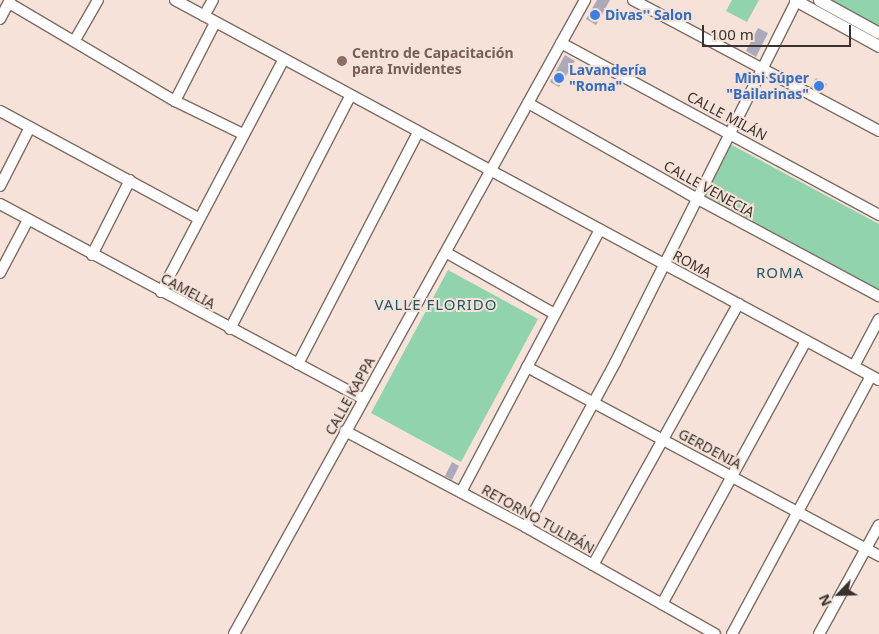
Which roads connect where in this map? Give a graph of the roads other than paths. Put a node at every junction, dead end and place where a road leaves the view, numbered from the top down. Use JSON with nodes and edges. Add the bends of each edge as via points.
{"nodes":[{"id":1,"x":98,"y":0,"type":"edge"},
{"id":2,"x":175,"y":0,"type":"edge"},
{"id":3,"x":213,"y":0,"type":"edge"},
{"id":4,"x":585,"y":0,"type":"edge"},
{"id":5,"x":633,"y":0,"type":"edge"},
{"id":6,"x":796,"y":0,"type":"edge"},
{"id":7,"x":819,"y":0,"type":"edge"},
{"id":8,"x":10,"y":1,"type":"edge"},
{"id":9,"x":204,"y":16,"type":"junction"},
{"id":10,"x":0,"y":19,"type":"edge"},
{"id":11,"x":215,"y":23,"type":"junction"},
{"id":12,"x":879,"y":33,"type":"edge"},
{"id":13,"x":75,"y":40,"type":"junction"},
{"id":14,"x":561,"y":43,"type":"junction"},
{"id":15,"x":879,"y":46,"type":"edge"},
{"id":16,"x":283,"y":61,"type":"junction"},
{"id":17,"x":762,"y":69,"type":"junction"},
{"id":18,"x":350,"y":98,"type":"junction"},
{"id":19,"x":175,"y":101,"type":"junction"},
{"id":20,"x":528,"y":103,"type":"junction"},
{"id":21,"x":0,"y":111,"type":"edge"},
{"id":22,"x":30,"y":127,"type":"junction"},
{"id":23,"x":879,"y":131,"type":"edge"},
{"id":24,"x":729,"y":133,"type":"junction"},
{"id":25,"x":243,"y":134,"type":"junction"},
{"id":26,"x":418,"y":134,"type":"junction"},
{"id":27,"x":490,"y":173,"type":"junction"},
{"id":28,"x":130,"y":180,"type":"junction"},
{"id":29,"x":0,"y":186,"type":"edge"},
{"id":30,"x":696,"y":198,"type":"junction"},
{"id":31,"x":0,"y":204,"type":"edge"},
{"id":32,"x":879,"y":215,"type":"edge"},
{"id":33,"x":198,"y":218,"type":"junction"},
{"id":34,"x":28,"y":220,"type":"junction"},
{"id":35,"x":600,"y":230,"type":"junction"},
{"id":36,"x":447,"y":253,"type":"junction"},
{"id":37,"x":92,"y":256,"type":"junction"},
{"id":38,"x":663,"y":264,"type":"junction"},
{"id":39,"x":0,"y":273,"type":"edge"},
{"id":40,"x":161,"y":292,"type":"junction"},
{"id":41,"x":879,"y":296,"type":"edge"},
{"id":42,"x":738,"y":304,"type":"junction"},
{"id":43,"x":555,"y":314,"type":"junction"},
{"id":44,"x":879,"y":319,"type":"edge"},
{"id":45,"x":230,"y":329,"type":"junction"},
{"id":46,"x":806,"y":340,"type":"junction"},
{"id":47,"x":298,"y":364,"type":"junction"},
{"id":48,"x":854,"y":366,"type":"junction"},
{"id":49,"x":527,"y":367,"type":"junction"},
{"id":50,"x":875,"y":378,"type":"edge"},
{"id":51,"x":363,"y":399,"type":"junction"},
{"id":52,"x":593,"y":402,"type":"junction"},
{"id":53,"x":345,"y":431,"type":"junction"},
{"id":54,"x":663,"y":440,"type":"junction"},
{"id":55,"x":731,"y":477,"type":"junction"},
{"id":56,"x":461,"y":492,"type":"junction"},
{"id":57,"x":798,"y":512,"type":"junction"},
{"id":58,"x":879,"y":525,"type":"edge"},
{"id":59,"x":526,"y":527,"type":"junction"},
{"id":60,"x":866,"y":549,"type":"junction"},
{"id":61,"x":879,"y":556,"type":"edge"},
{"id":62,"x":593,"y":565,"type":"junction"},
{"id":63,"x":662,"y":604,"type":"junction"},
{"id":64,"x":234,"y":634,"type":"edge"},
{"id":65,"x":715,"y":634,"type":"edge"},
{"id":66,"x":732,"y":634,"type":"edge"},
{"id":67,"x":820,"y":634,"type":"edge"}],
"edges":[{"from":1,"to":13,"type":"street"},
{"from":2,"to":9,"type":"street","name":"ROMA"},
{"from":3,"to":9,"type":"street"},
{"from":4,"to":14,"type":"street","name":"CALLE KAPPA"},
{"from":5,"to":17,"type":"street"},
{"from":6,"to":15,"type":"street"},
{"from":6,"to":17,"type":"street"},
{"from":7,"to":12,"type":"street"},
{"from":8,"to":10,"type":"street"},
{"from":8,"to":13,"type":"street"},
{"from":9,"to":11,"type":"street","name":"ROMA"},
{"from":11,"to":16,"type":"street","name":"ROMA"},
{"from":11,"to":19,"type":"street"},
{"from":13,"to":19,"type":"street"},
{"from":14,"to":20,"type":"street","name":"CALLE KAPPA"},
{"from":14,"to":24,"type":"street","name":"CALLE MILÁN"},
{"from":16,"to":18,"type":"street","name":"ROMA"},
{"from":16,"to":25,"type":"street"},
{"from":17,"to":23,"type":"street"},
{"from":17,"to":24,"type":"street"},
{"from":18,"to":26,"type":"street","name":"ROMA"},
{"from":18,"to":45,"type":"street"},
{"from":19,"to":25,"type":"street"},
{"from":20,"to":27,"type":"street","name":"CALLE KAPPA"},
{"from":20,"to":30,"type":"street","name":"CALLE VENECIA"},
{"from":21,"to":22,"type":"street"},
{"from":22,"to":28,"type":"street"},
{"from":22,"to":29,"type":"street"},
{"from":24,"to":30,"type":"street"},
{"from":24,"to":32,"type":"street","name":"CALLE MILÁN"},
{"from":25,"to":33,"type":"street"},
{"from":26,"to":27,"type":"street","name":"ROMA"},
{"from":26,"to":47,"type":"street"},
{"from":27,"to":35,"type":"street","name":"ROMA"},
{"from":27,"to":36,"type":"street","name":"CALLE KAPPA"},
{"from":28,"to":33,"type":"street"},
{"from":28,"to":37,"type":"street"},
{"from":30,"to":38,"type":"street"},
{"from":30,"to":41,"type":"street","name":"CALLE VENECIA"},
{"from":31,"to":34,"type":"street","name":"CAMELIA"},
{"from":33,"to":40,"type":"street"},
{"from":34,"to":37,"type":"street","name":"CAMELIA"},
{"from":34,"to":39,"type":"street"},
{"from":35,"to":38,"type":"street","name":"ROMA"},
{"from":35,"to":43,"type":"street"},
{"from":36,"to":43,"type":"street"},
{"from":36,"to":51,"type":"street","name":"CALLE KAPPA"},
{"from":37,"to":40,"type":"street","name":"CAMELIA"},
{"from":38,"to":42,"type":"street","name":"ROMA"},
{"from":38,"to":52,"type":"street"},
{"from":40,"to":45,"type":"street","name":"CAMELIA"},
{"from":42,"to":46,"type":"street","name":"ROMA"},
{"from":42,"to":54,"type":"street"},
{"from":43,"to":49,"type":"street"},
{"from":44,"to":48,"type":"street"},
{"from":45,"to":47,"type":"street","name":"CAMELIA"},
{"from":46,"to":48,"type":"street","name":"ROMA"},
{"from":46,"to":55,"type":"street"},
{"from":47,"to":51,"type":"street","name":"CAMELIA"},
{"from":48,"to":50,"type":"street","name":"ROMA"},
{"from":49,"to":52,"type":"street","name":"GERDENIA"},
{"from":49,"to":56,"type":"street"},
{"from":50,"to":57,"type":"street"},
{"from":51,"to":53,"type":"street","name":"CALLE KAPPA"},
{"from":52,"to":54,"type":"street","name":"GERDENIA"},
{"from":52,"to":59,"type":"street"},
{"from":53,"to":56,"type":"street","name":"RETORNO TULIPÁN"},
{"from":53,"to":64,"type":"street","name":"CALLE KAPPA"},
{"from":54,"to":55,"type":"street","name":"GERDENIA"},
{"from":54,"to":62,"type":"street"},
{"from":55,"to":57,"type":"street","name":"GERDENIA"},
{"from":55,"to":63,"type":"street"},
{"from":56,"to":59,"type":"street","name":"RETORNO TULIPÁN"},
{"from":57,"to":60,"type":"street","name":"GERDENIA"},
{"from":57,"to":66,"type":"street"},
{"from":58,"to":60,"type":"street"},
{"from":59,"to":62,"type":"street","name":"RETORNO TULIPÁN"},
{"from":60,"to":61,"type":"street","name":"GERDENIA"},
{"from":60,"to":67,"type":"street"},
{"from":62,"to":63,"type":"street","name":"RETORNO TULIPÁN"},
{"from":63,"to":65,"type":"street","name":"RETORNO TULIPÁN"}]}
